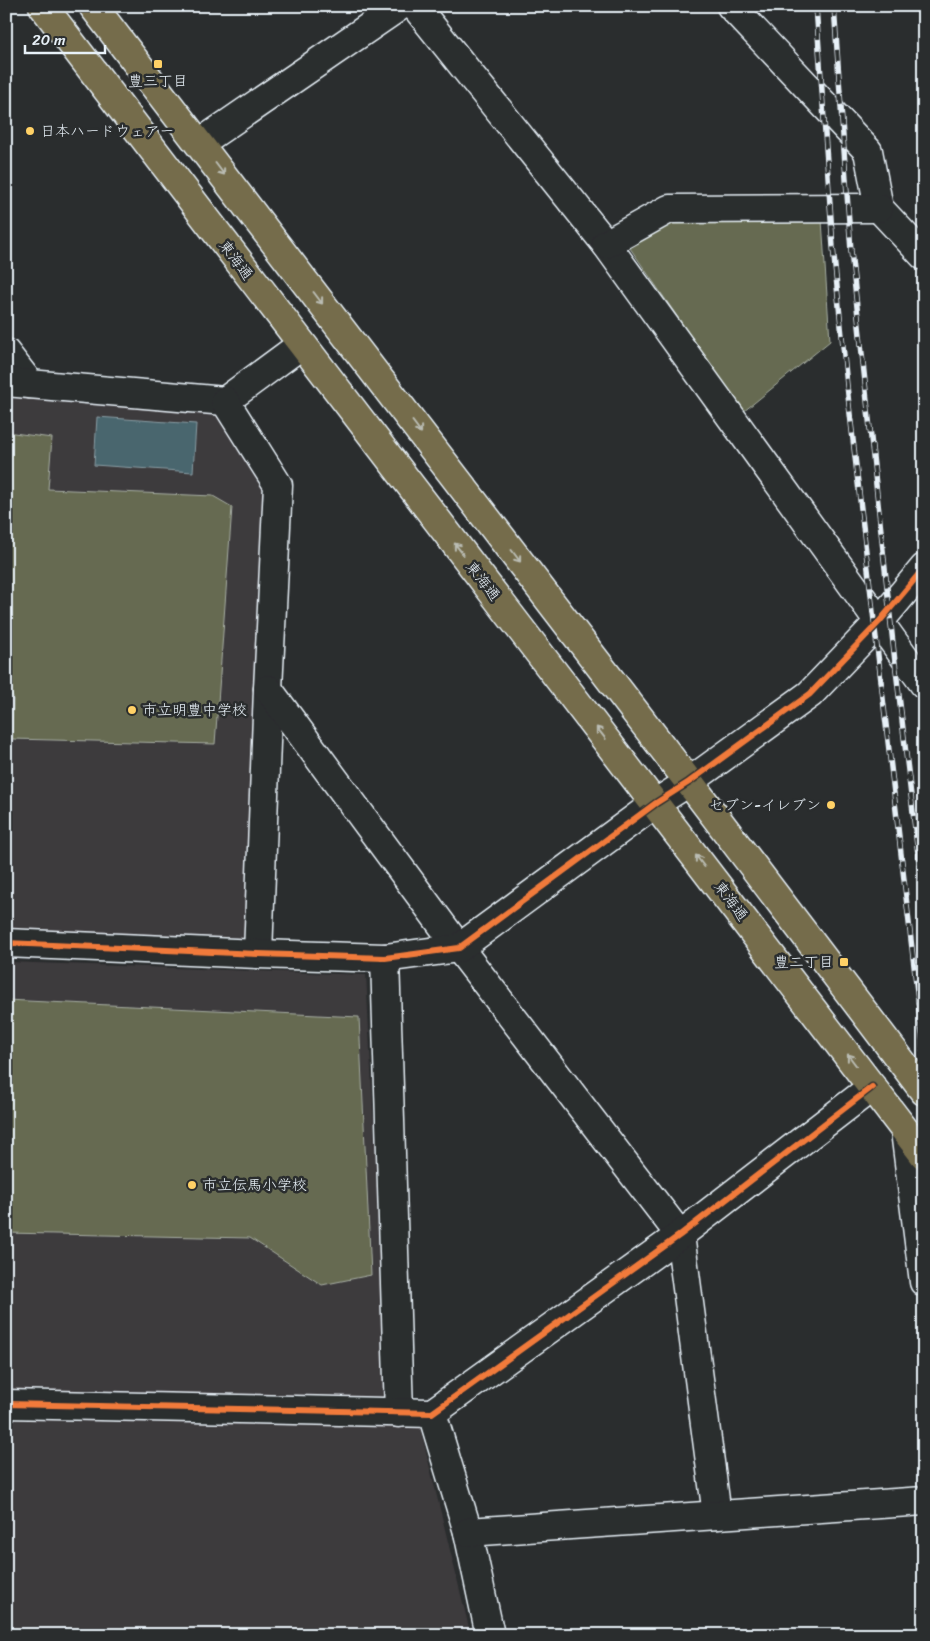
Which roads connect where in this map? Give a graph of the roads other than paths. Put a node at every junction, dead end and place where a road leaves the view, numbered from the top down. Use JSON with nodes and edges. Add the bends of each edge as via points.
{"nodes":[{"id":1,"x":43,"y":6,"type":"edge"},
{"id":2,"x":93,"y":6,"type":"edge"},
{"id":3,"x":400,"y":6,"type":"edge"},
{"id":4,"x":415,"y":6,"type":"edge"},
{"id":5,"x":731,"y":6,"type":"edge"},
{"id":6,"x":200,"y":143,"type":"junction"},
{"id":7,"x":879,"y":208,"type":"junction"},
{"id":8,"x":606,"y":244,"type":"junction"},
{"id":9,"x":924,"y":256,"type":"edge"},
{"id":10,"x":301,"y":345,"type":"junction"},
{"id":11,"x":6,"y":353,"type":"edge"},
{"id":12,"x":18,"y":383,"type":"edge"},
{"id":13,"x":225,"y":401,"type":"junction"},
{"id":14,"x":924,"y":568,"type":"edge"},
{"id":15,"x":879,"y":622,"type":"junction"},
{"id":16,"x":924,"y":684,"type":"edge"},
{"id":17,"x":268,"y":689,"type":"junction"},
{"id":18,"x":689,"y":782,"type":"junction"},
{"id":19,"x":656,"y":803,"type":"junction"},
{"id":20,"x":6,"y":943,"type":"edge"},
{"id":21,"x":459,"y":948,"type":"junction"},
{"id":22,"x":258,"y":954,"type":"junction"},
{"id":23,"x":385,"y":958,"type":"junction"},
{"id":24,"x":872,"y":1087,"type":"junction"},
{"id":25,"x":924,"y":1091,"type":"edge"},
{"id":26,"x":905,"y":1131,"type":"junction"},
{"id":27,"x":924,"y":1155,"type":"edge"},
{"id":28,"x":680,"y":1235,"type":"junction"},
{"id":29,"x":924,"y":1282,"type":"edge"},
{"id":30,"x":6,"y":1404,"type":"edge"},
{"id":31,"x":399,"y":1413,"type":"junction"},
{"id":32,"x":432,"y":1413,"type":"junction"},
{"id":33,"x":924,"y":1501,"type":"edge"},
{"id":34,"x":718,"y":1515,"type":"junction"},
{"id":35,"x":468,"y":1532,"type":"junction"},
{"id":36,"x":490,"y":1635,"type":"edge"}],
"edges":[{"from":1,"to":10,"type":"main road","name":"東海通"},
{"from":2,"to":6,"type":"main road"},
{"from":3,"to":6,"type":"street"},
{"from":4,"to":8,"type":"street"},
{"from":5,"to":7,"type":"street","via":[[868,150]]},
{"from":6,"to":18,"type":"main road","one_way":true},
{"from":7,"to":8,"type":"street","via":[[669,209]]},
{"from":7,"to":9,"type":"street"},
{"from":8,"to":15,"type":"street"},
{"from":10,"to":13,"type":"street"},
{"from":19,"to":10,"type":"main road","name":"東海通","one_way":true},
{"from":11,"to":12,"type":"street"},
{"from":12,"to":13,"type":"street"},
{"from":13,"to":17,"type":"street","via":[[278,485]]},
{"from":14,"to":15,"type":"street"},
{"from":15,"to":16,"type":"street"},
{"from":15,"to":18,"type":"street","via":[[810,694]]},
{"from":17,"to":21,"type":"street"},
{"from":17,"to":22,"type":"street"},
{"from":18,"to":19,"type":"street"},
{"from":18,"to":25,"type":"main road"},
{"from":19,"to":21,"type":"street"},
{"from":24,"to":19,"type":"main road","name":"東海通","one_way":true},
{"from":20,"to":22,"type":"street"},
{"from":21,"to":23,"type":"street"},
{"from":21,"to":28,"type":"street"},
{"from":22,"to":23,"type":"street"},
{"from":23,"to":31,"type":"street"},
{"from":24,"to":26,"type":"main road","name":"東海通"},
{"from":24,"to":28,"type":"street"},
{"from":26,"to":27,"type":"main road","name":"東海通"},
{"from":26,"to":29,"type":"street"},
{"from":28,"to":32,"type":"street"},
{"from":28,"to":34,"type":"street"},
{"from":30,"to":31,"type":"street"},
{"from":31,"to":32,"type":"street"},
{"from":32,"to":35,"type":"street"},
{"from":33,"to":34,"type":"street"},
{"from":34,"to":35,"type":"street"},
{"from":35,"to":36,"type":"street"}]}
